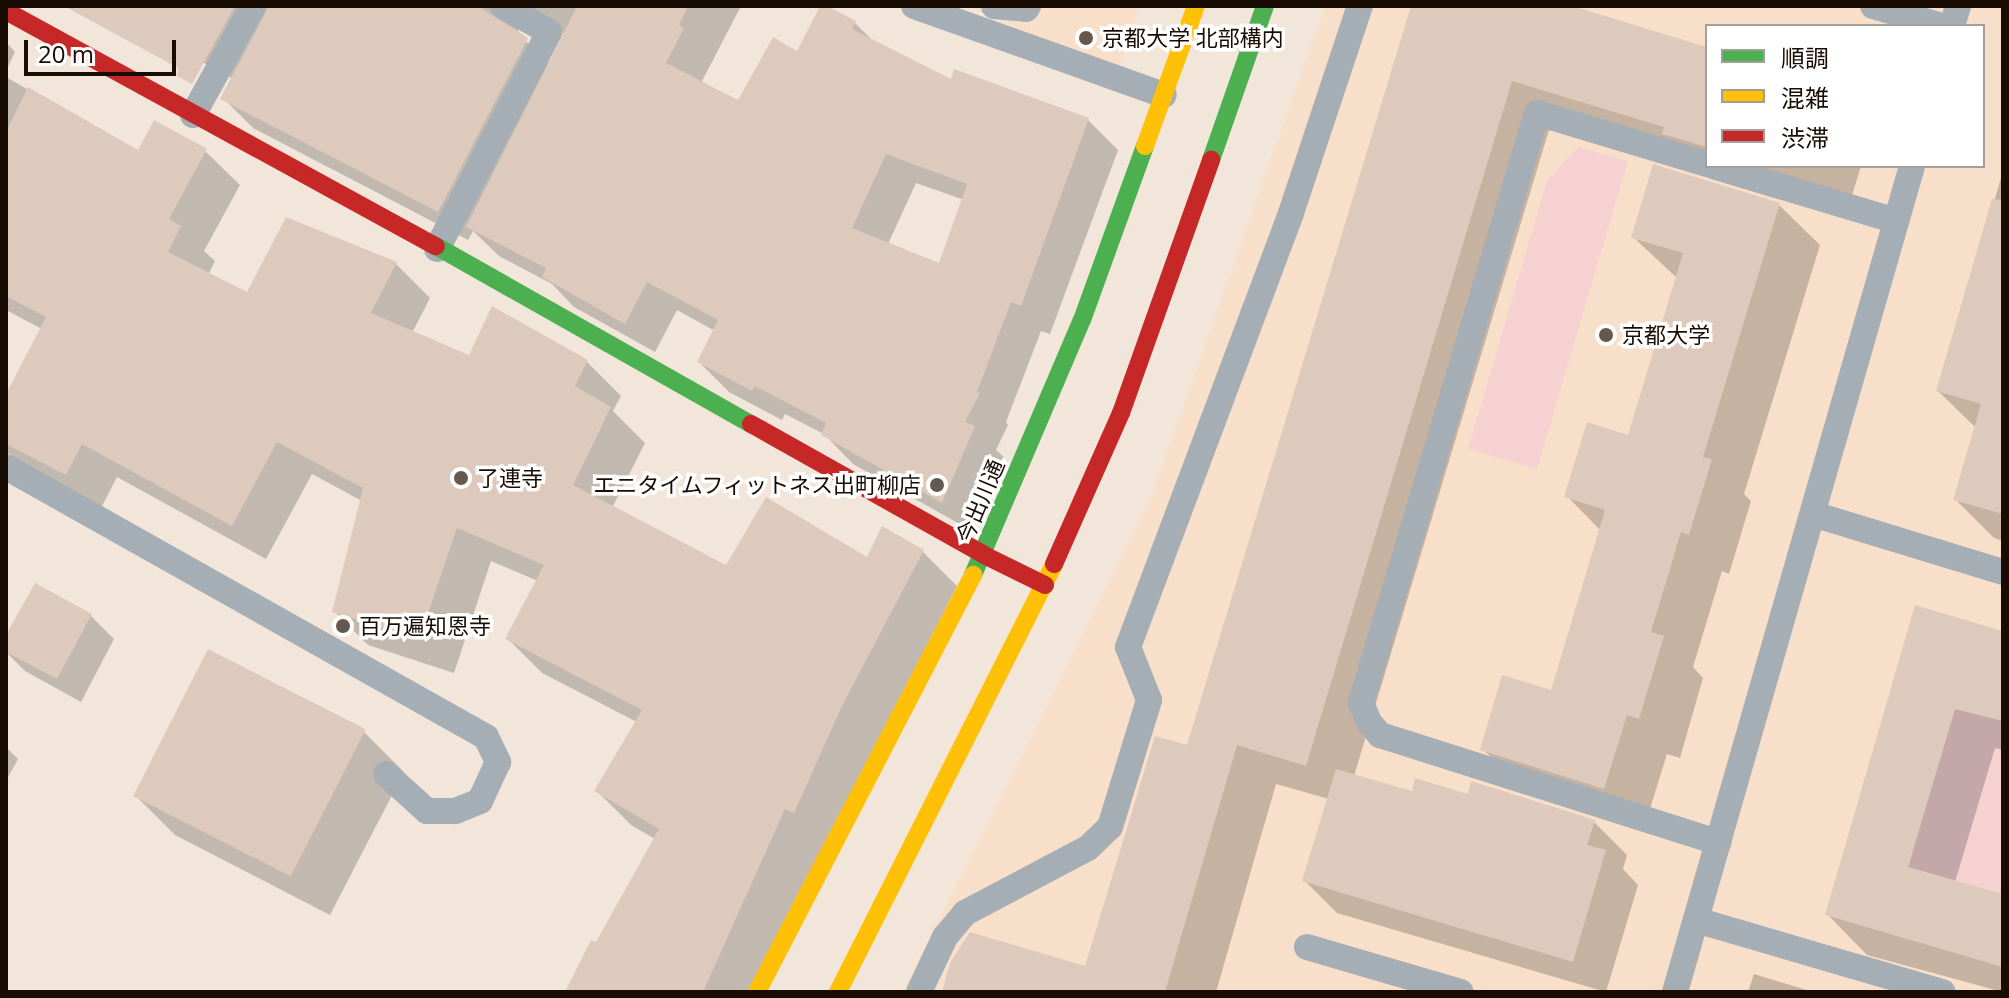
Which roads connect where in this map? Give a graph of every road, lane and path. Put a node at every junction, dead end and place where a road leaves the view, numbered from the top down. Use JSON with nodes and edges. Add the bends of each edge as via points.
{"nodes":[{"id":1,"x":253,"y":6,"type":"edge"},
{"id":2,"x":503,"y":6,"type":"edge"},
{"id":3,"x":914,"y":6,"type":"edge"},
{"id":4,"x":994,"y":6,"type":"edge"},
{"id":5,"x":1028,"y":6,"type":"edge"},
{"id":6,"x":1196,"y":6,"type":"edge"},
{"id":7,"x":1265,"y":6,"type":"edge"},
{"id":8,"x":1360,"y":6,"type":"edge"},
{"id":9,"x":1873,"y":6,"type":"edge"},
{"id":10,"x":6,"y":11,"type":"edge"},
{"id":11,"x":1935,"y":24,"type":"edge"},
{"id":12,"x":1164,"y":95,"type":"junction"},
{"id":13,"x":193,"y":115,"type":"junction"},
{"id":14,"x":1705,"y":163,"type":"edge"},
{"id":15,"x":1720,"y":168,"type":"edge"},
{"id":16,"x":1911,"y":168,"type":"edge"},
{"id":17,"x":1896,"y":221,"type":"junction"},
{"id":18,"x":437,"y":249,"type":"junction"},
{"id":19,"x":6,"y":467,"type":"edge"},
{"id":20,"x":1813,"y":514,"type":"junction"},
{"id":21,"x":984,"y":555,"type":"junction"},
{"id":22,"x":2003,"y":572,"type":"edge"},
{"id":23,"x":1045,"y":585,"type":"junction"},
{"id":24,"x":386,"y":774,"type":"dead end"},
{"id":25,"x":1718,"y":842,"type":"junction"},
{"id":26,"x":1696,"y":920,"type":"junction"},
{"id":27,"x":1307,"y":947,"type":"dead end"},
{"id":28,"x":757,"y":992,"type":"edge"},
{"id":29,"x":838,"y":992,"type":"edge"},
{"id":30,"x":919,"y":992,"type":"edge"},
{"id":31,"x":1461,"y":992,"type":"edge"},
{"id":32,"x":1675,"y":992,"type":"edge"},
{"id":33,"x":1943,"y":992,"type":"edge"}],
"edges":[{"from":1,"to":13,"type":"lane"},
{"from":2,"to":18,"type":"lane","via":[[549,32]]},
{"from":3,"to":12,"type":"lane"},
{"from":4,"to":5,"type":"lane"},
{"from":6,"to":12,"type":"main road","name":"今出川通"},
{"from":7,"to":23,"type":"main road","via":[[1121,413]]},
{"from":8,"to":30,"type":"lane","via":[[1291,213],[1128,647],[1149,700],[1110,827],[1088,848],[965,913],[945,937]]},
{"from":9,"to":11,"type":"lane"},
{"from":10,"to":13,"type":"main road"},
{"from":12,"to":21,"type":"main road","name":"今出川通","via":[[1082,320]]},
{"from":13,"to":18,"type":"main road"},
{"from":14,"to":25,"type":"lane","via":[[1540,102],[1361,703],[1380,735]]},
{"from":15,"to":17,"type":"lane"},
{"from":16,"to":17,"type":"lane"},
{"from":17,"to":20,"type":"lane"},
{"from":18,"to":21,"type":"main road"},
{"from":19,"to":24,"type":"lane","via":[[486,737],[498,762],[480,801],[455,811],[427,811]]},
{"from":20,"to":22,"type":"lane"},
{"from":20,"to":25,"type":"lane"},
{"from":21,"to":23,"type":"main road"},
{"from":21,"to":28,"type":"main road","name":"今出川通"},
{"from":23,"to":29,"type":"main road"},
{"from":25,"to":26,"type":"lane"},
{"from":26,"to":32,"type":"lane"},
{"from":26,"to":33,"type":"lane"},
{"from":27,"to":31,"type":"lane"}]}
